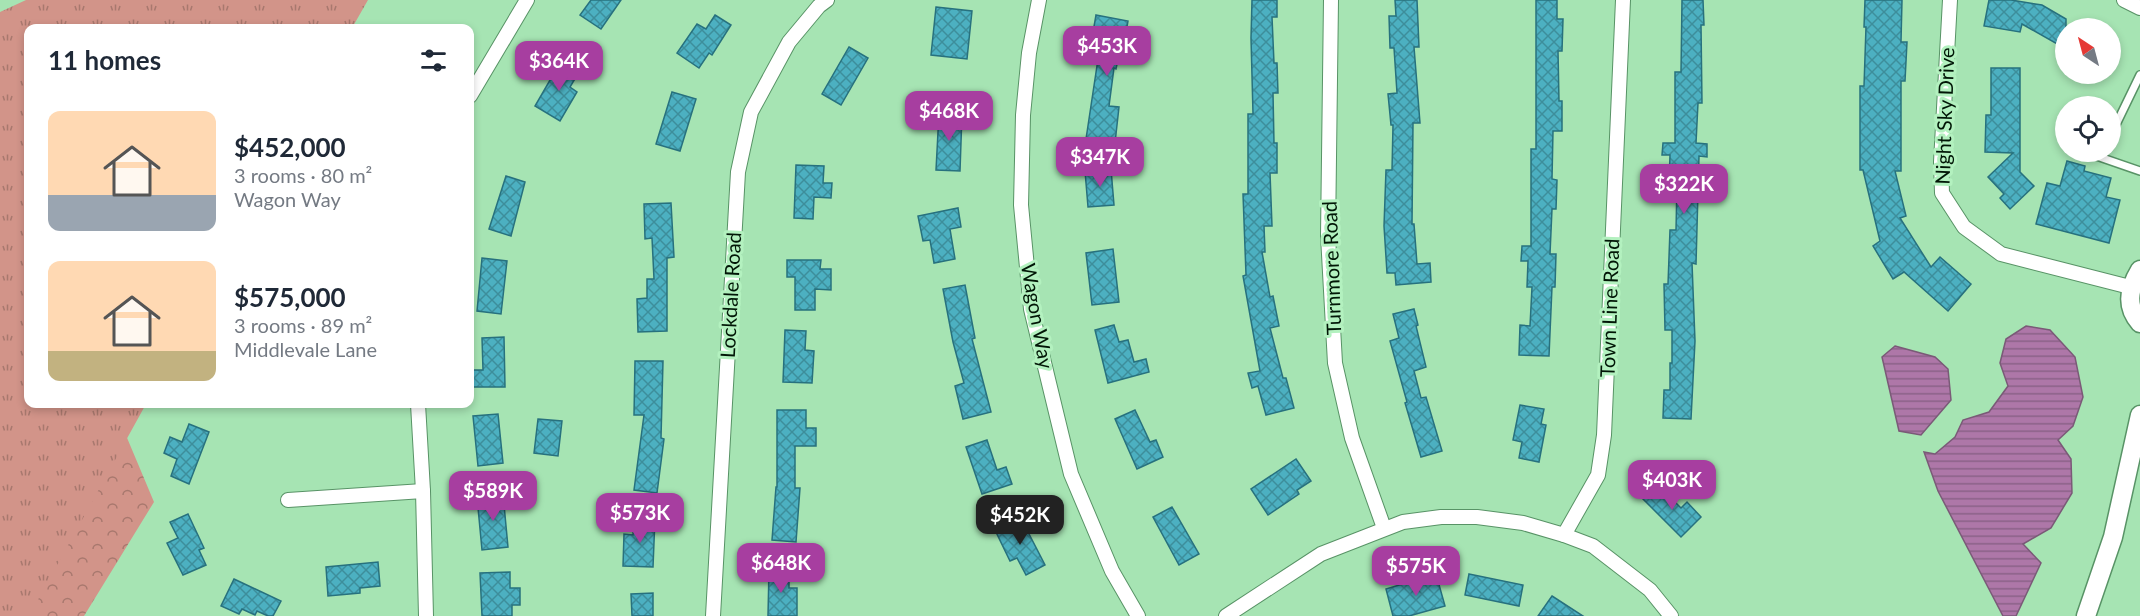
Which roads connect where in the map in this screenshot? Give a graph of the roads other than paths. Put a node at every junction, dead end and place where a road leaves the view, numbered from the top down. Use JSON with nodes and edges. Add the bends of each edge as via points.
{"nodes":[{"id":1,"x":527,"y":0,"type":"edge"},
{"id":2,"x":827,"y":0,"type":"edge"},
{"id":3,"x":1039,"y":0,"type":"edge"},
{"id":4,"x":1331,"y":0,"type":"edge"},
{"id":5,"x":1623,"y":0,"type":"edge"},
{"id":6,"x":1950,"y":0,"type":"edge"},
{"id":7,"x":2124,"y":0,"type":"edge"},
{"id":8,"x":2140,"y":8,"type":"edge"},
{"id":9,"x":2140,"y":75,"type":"edge"},
{"id":10,"x":474,"y":89,"type":"edge"},
{"id":11,"x":2121,"y":114,"type":"edge"},
{"id":12,"x":2120,"y":162,"type":"edge"},
{"id":13,"x":2140,"y":171,"type":"edge"},
{"id":14,"x":2140,"y":270,"type":"edge"},
{"id":15,"x":2130,"y":287,"type":"junction"},
{"id":16,"x":2140,"y":323,"type":"edge"},
{"id":17,"x":418,"y":408,"type":"edge"},
{"id":18,"x":2140,"y":415,"type":"edge"},
{"id":19,"x":423,"y":491,"type":"junction"},
{"id":20,"x":288,"y":500,"type":"dead end"},
{"id":21,"x":1384,"y":528,"type":"junction"},
{"id":22,"x":1564,"y":535,"type":"junction"},
{"id":23,"x":426,"y":616,"type":"edge"},
{"id":24,"x":713,"y":616,"type":"edge"},
{"id":25,"x":1138,"y":616,"type":"edge"},
{"id":26,"x":1226,"y":616,"type":"edge"},
{"id":27,"x":1671,"y":616,"type":"edge"},
{"id":28,"x":2086,"y":616,"type":"edge"}],
"edges":[{"from":1,"to":10,"type":"street"},
{"from":2,"to":24,"type":"street","name":"Lockdale Road","via":[[789,42],[751,112],[738,172]]},
{"from":3,"to":25,"type":"street","name":"Wagon Way","via":[[1023,115],[1021,205],[1031,309],[1071,474],[1112,571]]},
{"from":4,"to":21,"type":"street","name":"Turnmore Road","via":[[1328,236],[1335,363],[1352,438]]},
{"from":5,"to":22,"type":"street","name":"Town Line Road","via":[[1604,435],[1598,475]]},
{"from":6,"to":15,"type":"street","name":"Night Sky Drive","via":[[1942,194],[1964,227],[2001,254]]},
{"from":7,"to":8,"type":"street"},
{"from":9,"to":11,"type":"lane"},
{"from":12,"to":13,"type":"lane"},
{"from":14,"to":15,"type":"street"},
{"from":15,"to":16,"type":"street","via":[[2129,302]]},
{"from":17,"to":19,"type":"street"},
{"from":18,"to":28,"type":"street","via":[[2113,537]]},
{"from":19,"to":20,"type":"street"},
{"from":19,"to":23,"type":"street"},
{"from":21,"to":22,"type":"street","via":[[1441,517],[1477,517],[1523,523]]},
{"from":21,"to":26,"type":"street","via":[[1321,554]]},
{"from":22,"to":27,"type":"street","via":[[1593,546],[1650,590]]}]}
